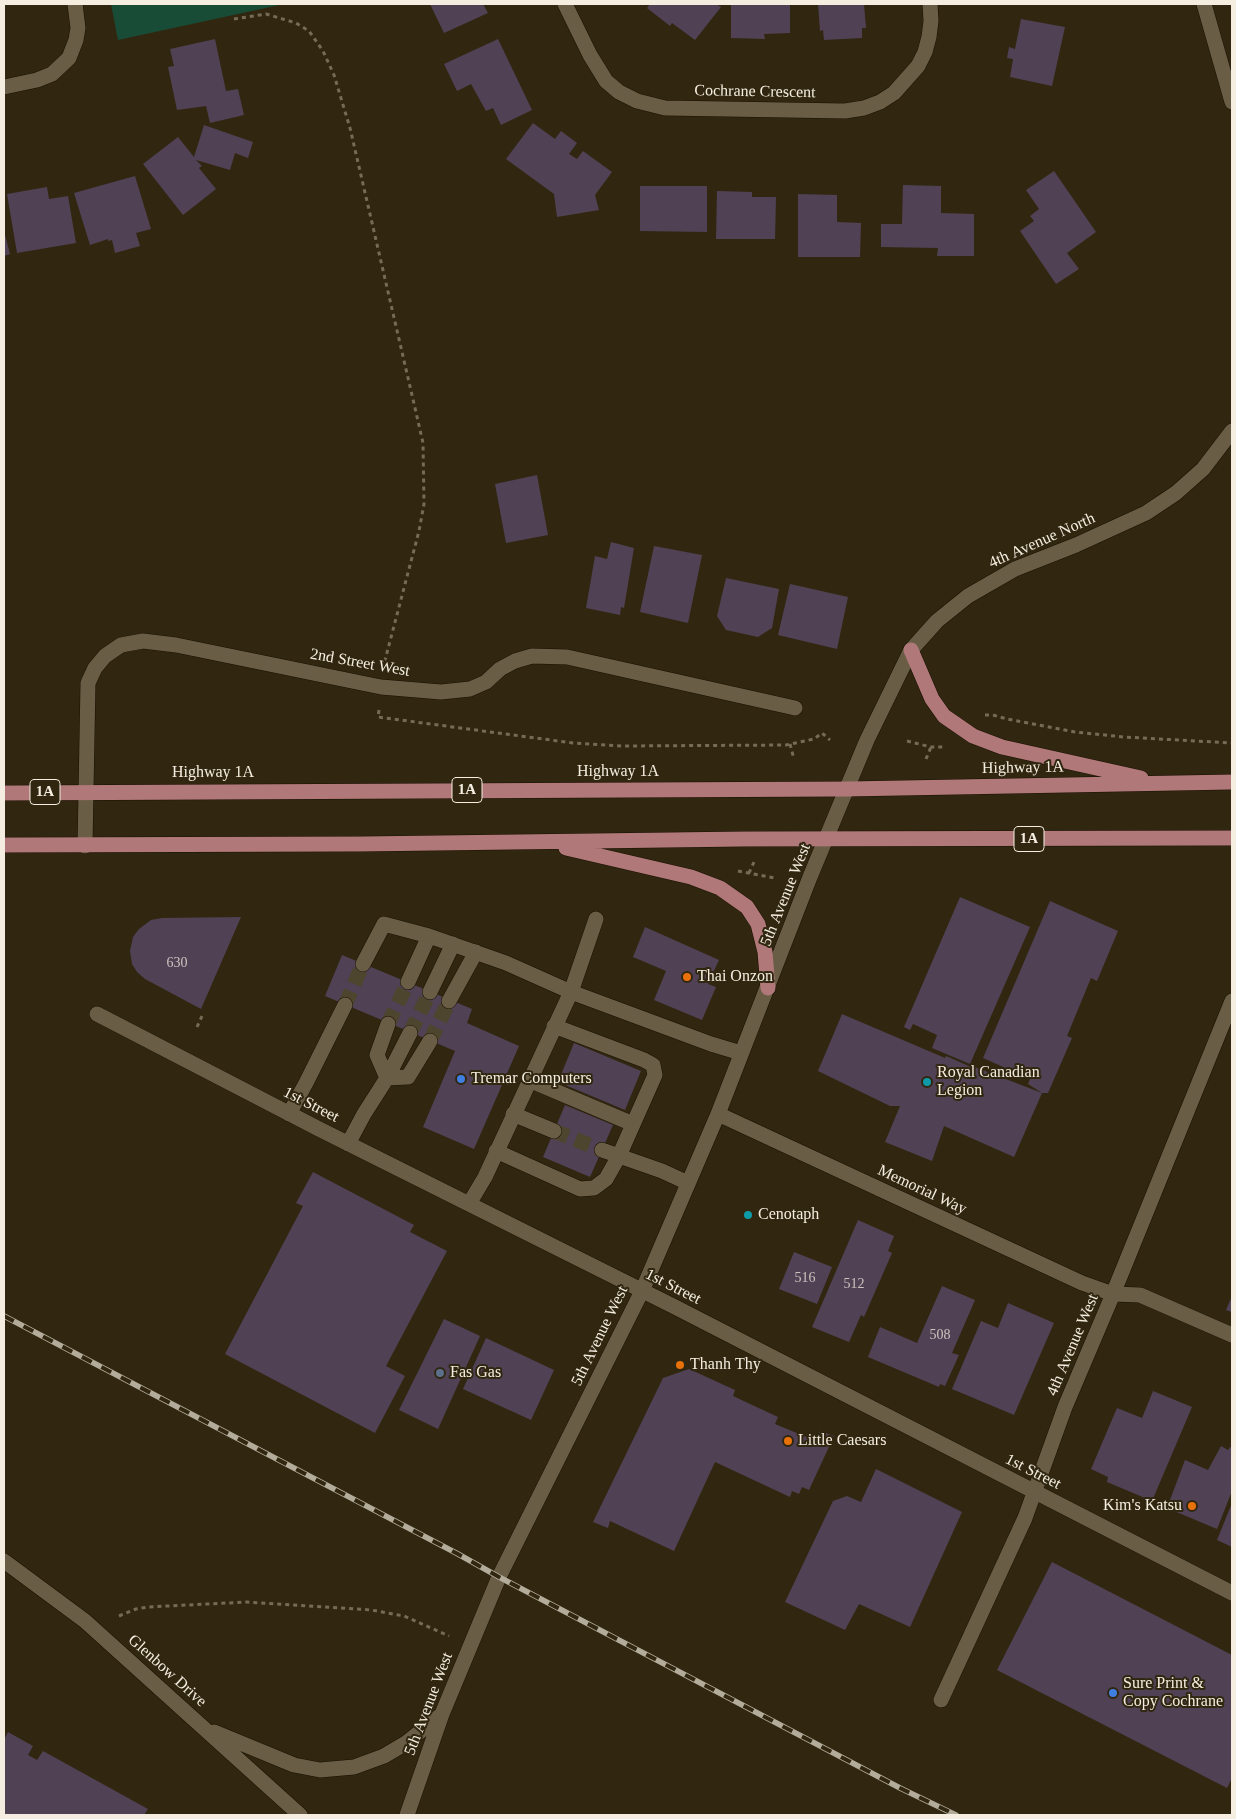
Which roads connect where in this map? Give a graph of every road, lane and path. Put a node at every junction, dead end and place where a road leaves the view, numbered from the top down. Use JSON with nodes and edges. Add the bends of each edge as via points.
{"nodes":[{"id":1,"x":75,"y":4,"type":"edge"},
{"id":2,"x":565,"y":4,"type":"edge"},
{"id":3,"x":930,"y":4,"type":"edge"},
{"id":4,"x":1204,"y":4,"type":"edge"},
{"id":5,"x":234,"y":19,"type":"dead end"},
{"id":6,"x":4,"y":88,"type":"edge"},
{"id":7,"x":1232,"y":102,"type":"edge"},
{"id":8,"x":1232,"y":431,"type":"edge"},
{"id":9,"x":912,"y":650,"type":"junction"},
{"id":10,"x":383,"y":668,"type":"dead end"},
{"id":11,"x":379,"y":705,"type":"dead end"},
{"id":12,"x":795,"y":708,"type":"dead end"},
{"id":13,"x":977,"y":718,"type":"dead end"},
{"id":14,"x":830,"y":740,"type":"dead end"},
{"id":15,"x":907,"y":741,"type":"dead end"},
{"id":16,"x":1232,"y":743,"type":"edge"},
{"id":17,"x":790,"y":744,"type":"junction"},
{"id":18,"x":931,"y":747,"type":"junction"},
{"id":19,"x":948,"y":747,"type":"dead end"},
{"id":20,"x":794,"y":759,"type":"dead end"},
{"id":21,"x":926,"y":759,"type":"dead end"},
{"id":22,"x":1232,"y":782,"type":"edge"},
{"id":23,"x":1165,"y":783,"type":"junction"},
{"id":24,"x":847,"y":789,"type":"junction"},
{"id":25,"x":86,"y":791,"type":"junction"},
{"id":26,"x":4,"y":793,"type":"edge"},
{"id":27,"x":1232,"y":838,"type":"edge"},
{"id":28,"x":826,"y":840,"type":"junction"},
{"id":29,"x":543,"y":843,"type":"junction"},
{"id":30,"x":4,"y":845,"type":"edge"},
{"id":31,"x":84,"y":846,"type":"junction"},
{"id":32,"x":756,"y":859,"type":"dead end"},
{"id":33,"x":750,"y":873,"type":"junction"},
{"id":34,"x":733,"y":875,"type":"dead end"},
{"id":35,"x":775,"y":878,"type":"dead end"},
{"id":36,"x":596,"y":919,"type":"dead end"},
{"id":37,"x":429,"y":936,"type":"junction"},
{"id":38,"x":452,"y":944,"type":"junction"},
{"id":39,"x":476,"y":952,"type":"junction"},
{"id":40,"x":363,"y":964,"type":"tunnel mouth"},
{"id":41,"x":408,"y":982,"type":"tunnel mouth"},
{"id":42,"x":768,"y":988,"type":"junction"},
{"id":43,"x":430,"y":992,"type":"tunnel mouth"},
{"id":44,"x":571,"y":992,"type":"junction"},
{"id":45,"x":449,"y":1001,"type":"tunnel mouth"},
{"id":46,"x":1232,"y":1001,"type":"edge"},
{"id":47,"x":346,"y":1005,"type":"tunnel mouth"},
{"id":48,"x":98,"y":1014,"type":"dead end"},
{"id":49,"x":202,"y":1016,"type":"dead end"},
{"id":50,"x":388,"y":1024,"type":"tunnel mouth"},
{"id":51,"x":554,"y":1026,"type":"junction"},
{"id":52,"x":197,"y":1027,"type":"dead end"},
{"id":53,"x":410,"y":1033,"type":"tunnel mouth"},
{"id":54,"x":430,"y":1042,"type":"tunnel mouth"},
{"id":55,"x":741,"y":1053,"type":"junction"},
{"id":56,"x":387,"y":1078,"type":"junction"},
{"id":57,"x":529,"y":1080,"type":"junction"},
{"id":58,"x":289,"y":1114,"type":"junction"},
{"id":59,"x":513,"y":1114,"type":"junction"},
{"id":60,"x":718,"y":1114,"type":"junction"},
{"id":61,"x":633,"y":1124,"type":"junction"},
{"id":62,"x":554,"y":1131,"type":"tunnel mouth"},
{"id":63,"x":348,"y":1144,"type":"junction"},
{"id":64,"x":602,"y":1150,"type":"tunnel mouth"},
{"id":65,"x":496,"y":1151,"type":"junction"},
{"id":66,"x":619,"y":1156,"type":"junction"},
{"id":67,"x":688,"y":1183,"type":"junction"},
{"id":68,"x":469,"y":1204,"type":"junction"},
{"id":69,"x":642,"y":1291,"type":"junction"},
{"id":70,"x":1113,"y":1294,"type":"junction"},
{"id":71,"x":1232,"y":1335,"type":"edge"},
{"id":72,"x":1036,"y":1493,"type":"junction"},
{"id":73,"x":4,"y":1561,"type":"edge"},
{"id":74,"x":1232,"y":1593,"type":"edge"},
{"id":75,"x":119,"y":1616,"type":"dead end"},
{"id":76,"x":450,"y":1636,"type":"dead end"},
{"id":77,"x":941,"y":1700,"type":"dead end"},
{"id":78,"x":442,"y":1714,"type":"junction"},
{"id":79,"x":204,"y":1728,"type":"junction"},
{"id":80,"x":300,"y":1815,"type":"edge"},
{"id":81,"x":407,"y":1815,"type":"edge"}],
"edges":[{"from":1,"to":6,"type":"street","via":[[78,28],[69,58],[52,74]]},
{"from":2,"to":3,"type":"street","name":"Cochrane Crescent","via":[[606,82],[637,101],[665,108],[845,111],[880,102],[894,93],[918,66],[929,37]]},
{"from":4,"to":7,"type":"street"},
{"from":5,"to":10,"type":"path","via":[[266,14],[296,23],[309,31],[323,51],[350,128],[415,408],[423,443],[424,504]]},
{"from":8,"to":9,"type":"street","name":"4th Avenue North","via":[[1203,469],[1176,493],[1146,513],[1015,569],[968,596],[938,621]]},
{"from":9,"to":23,"type":"main road","via":[[932,699],[944,716],[972,736],[1002,747]]},
{"from":9,"to":24,"type":"street","name":"4th Avenue North","via":[[873,726]]},
{"from":11,"to":17,"type":"path","via":[[378,717],[574,743],[622,746]]},
{"from":12,"to":25,"type":"street","name":"2nd Street West","via":[[567,658],[532,656],[514,661],[486,682],[470,689],[440,692],[381,687],[143,641],[121,645],[105,656],[88,683]]},
{"from":13,"to":16,"type":"path","via":[[993,714],[1075,732]]},
{"from":14,"to":17,"type":"path","via":[[822,733],[814,739]]},
{"from":15,"to":18,"type":"path"},
{"from":17,"to":20,"type":"path"},
{"from":18,"to":19,"type":"path"},
{"from":18,"to":21,"type":"path"},
{"from":22,"to":23,"type":"main road","name":"Highway 1A","number":"1A"},
{"from":23,"to":24,"type":"main road","name":"Highway 1A","number":"1A"},
{"from":24,"to":25,"type":"main road","name":"Highway 1A","number":"1A"},
{"from":24,"to":28,"type":"street","name":"4th Avenue North"},
{"from":25,"to":26,"type":"main road","name":"Highway 1A","number":"1A"},
{"from":25,"to":31,"type":"street","name":"2nd Street West"},
{"from":27,"to":28,"type":"main road","number":"1A"},
{"from":28,"to":29,"type":"main road","number":"1A"},
{"from":28,"to":42,"type":"street","name":"5th Avenue West"},
{"from":29,"to":31,"type":"main road","number":"1A"},
{"from":29,"to":42,"type":"main road","via":[[691,877],[720,888],[747,907],[758,924],[765,952]]},
{"from":30,"to":31,"type":"main road","number":"1A"},
{"from":32,"to":33,"type":"path"},
{"from":33,"to":34,"type":"path","via":[[738,871]]},
{"from":33,"to":35,"type":"path"},
{"from":36,"to":44,"type":"street"},
{"from":37,"to":38,"type":"street"},
{"from":37,"to":40,"type":"street","via":[[384,924]]},
{"from":37,"to":41,"type":"street"},
{"from":38,"to":39,"type":"street"},
{"from":38,"to":43,"type":"street"},
{"from":39,"to":44,"type":"street"},
{"from":39,"to":45,"type":"street"},
{"from":42,"to":55,"type":"street","name":"5th Avenue West"},
{"from":44,"to":51,"type":"street"},
{"from":44,"to":55,"type":"street"},
{"from":46,"to":70,"type":"street","name":"4th Avenue West"},
{"from":47,"to":58,"type":"street"},
{"from":48,"to":58,"type":"street","name":"1st Street"},
{"from":49,"to":52,"type":"path"},
{"from":50,"to":56,"type":"street","via":[[377,1055]]},
{"from":51,"to":57,"type":"street"},
{"from":51,"to":61,"type":"street","via":[[653,1065],[655,1075]]},
{"from":53,"to":56,"type":"street"},
{"from":54,"to":56,"type":"street","via":[[408,1077]]},
{"from":55,"to":60,"type":"street","name":"5th Avenue West"},
{"from":56,"to":63,"type":"street"},
{"from":57,"to":59,"type":"street"},
{"from":57,"to":61,"type":"street"},
{"from":58,"to":63,"type":"street","name":"1st Street"},
{"from":59,"to":62,"type":"street"},
{"from":59,"to":65,"type":"street"},
{"from":60,"to":67,"type":"street","name":"5th Avenue West"},
{"from":60,"to":70,"type":"street","name":"Memorial Way"},
{"from":61,"to":66,"type":"street"},
{"from":63,"to":68,"type":"street","name":"1st Street"},
{"from":64,"to":66,"type":"street"},
{"from":65,"to":66,"type":"street","via":[[580,1189],[594,1188],[606,1180]]},
{"from":65,"to":68,"type":"street"},
{"from":66,"to":67,"type":"street"},
{"from":67,"to":69,"type":"street","name":"5th Avenue West"},
{"from":68,"to":69,"type":"street","name":"1st Street"},
{"from":69,"to":72,"type":"street","name":"1st Street"},
{"from":69,"to":78,"type":"street","name":"5th Avenue West","via":[[499,1578]]},
{"from":70,"to":71,"type":"street","name":"Memorial Way","via":[[1140,1295]]},
{"from":70,"to":72,"type":"street","name":"4th Avenue West","via":[[1065,1407]]},
{"from":72,"to":74,"type":"street","name":"1st Street"},
{"from":72,"to":77,"type":"street","name":"4th Avenue West"},
{"from":73,"to":79,"type":"street","name":"Glenbow Drive","via":[[85,1621]]},
{"from":75,"to":76,"type":"path","via":[[148,1607],[247,1602],[396,1614]]},
{"from":78,"to":79,"type":"street","via":[[384,1756],[354,1767],[320,1770],[294,1766]]},
{"from":78,"to":81,"type":"street","name":"5th Avenue West"},
{"from":79,"to":80,"type":"street","name":"Glenbow Drive"}]}
